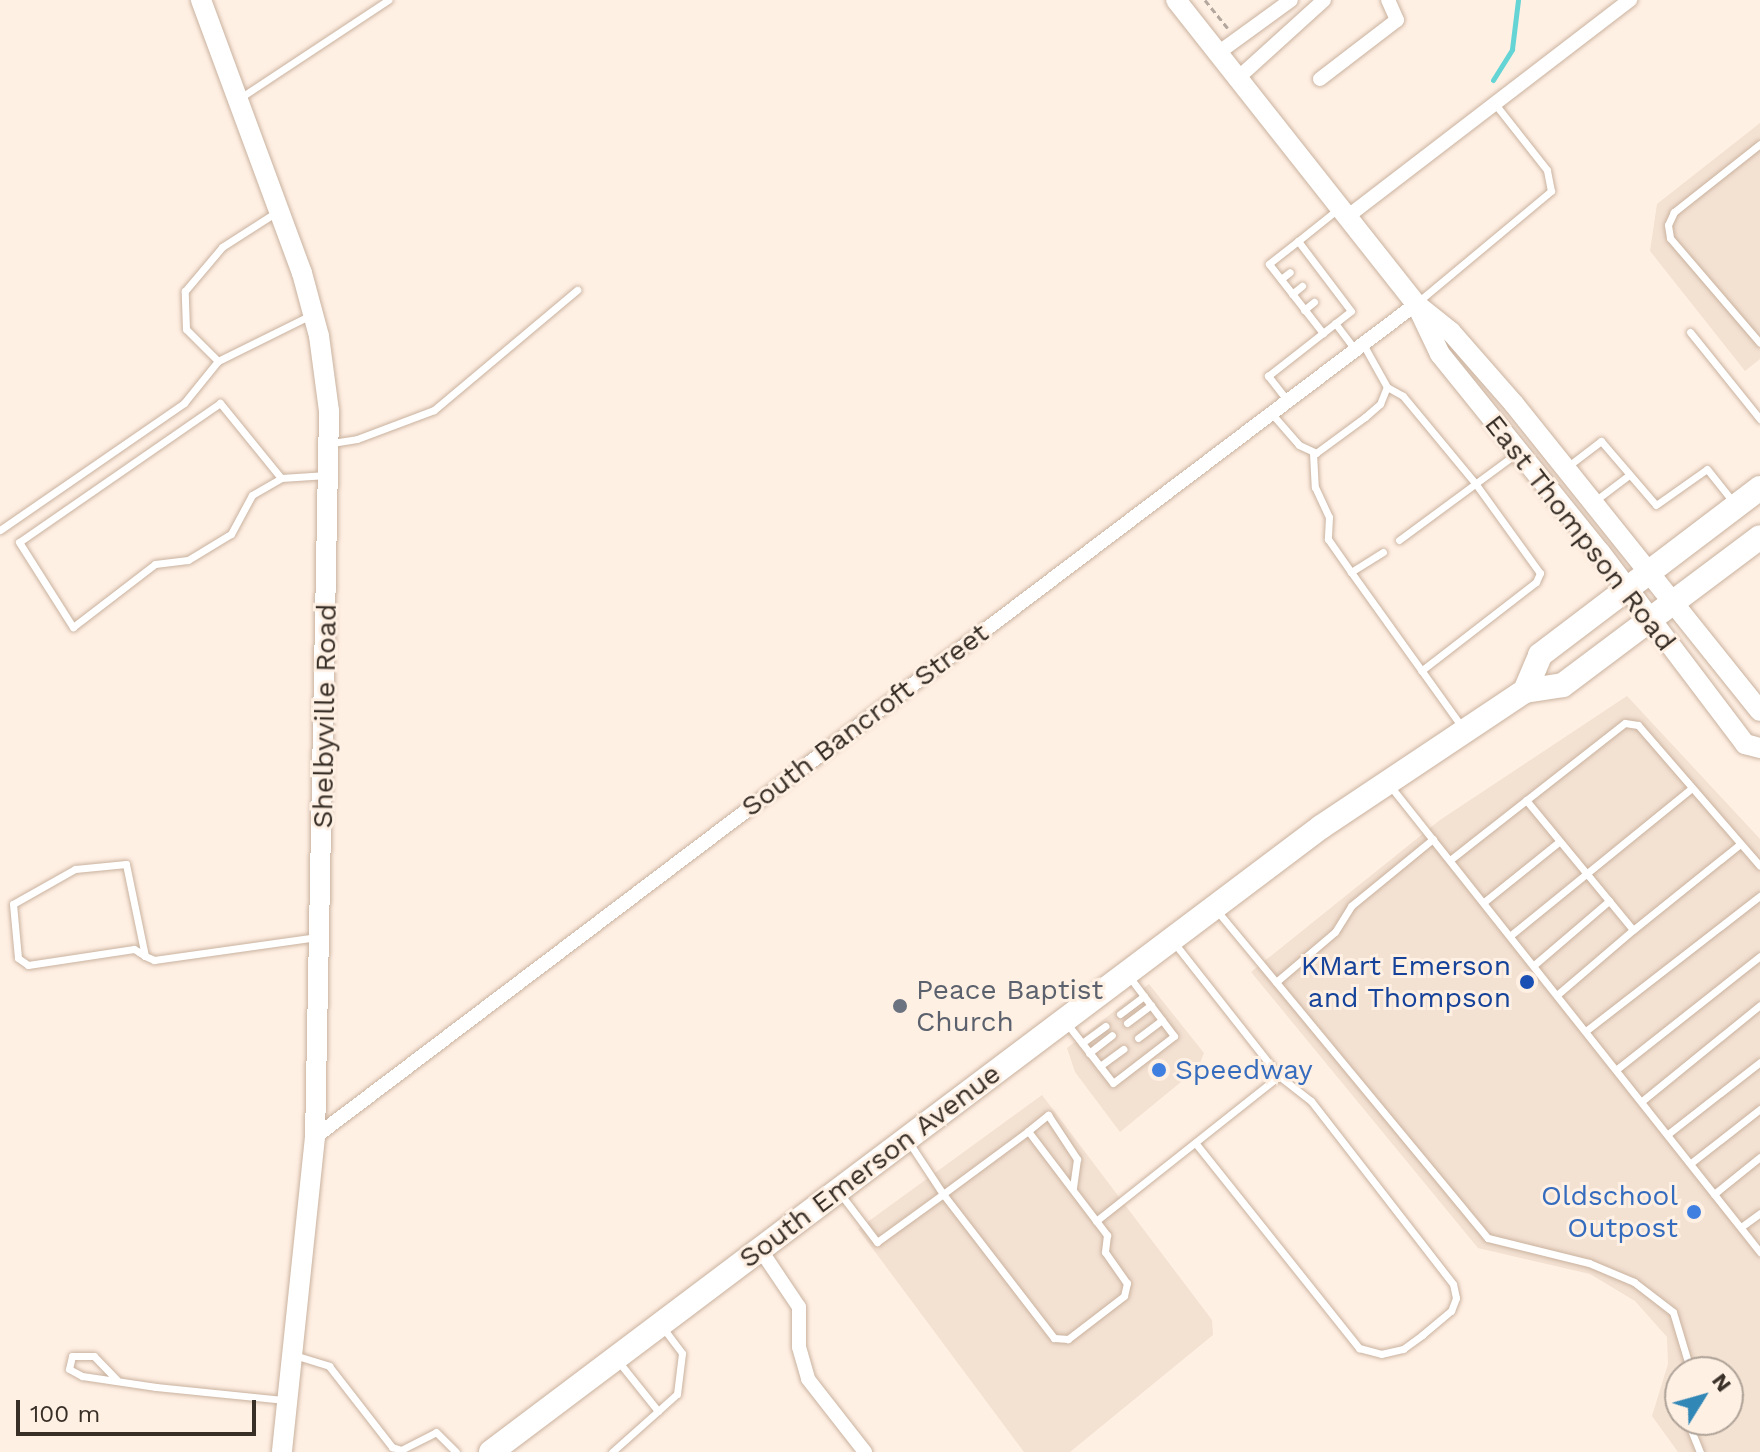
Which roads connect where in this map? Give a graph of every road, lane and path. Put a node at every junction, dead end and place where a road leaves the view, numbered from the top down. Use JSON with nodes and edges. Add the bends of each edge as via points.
{"nodes":[{"id":1,"x":201,"y":0,"type":"edge"},
{"id":2,"x":388,"y":0,"type":"edge"},
{"id":3,"x":1176,"y":0,"type":"edge"},
{"id":4,"x":1205,"y":0,"type":"edge"},
{"id":5,"x":1291,"y":0,"type":"edge"},
{"id":6,"x":1324,"y":0,"type":"edge"},
{"id":7,"x":1388,"y":0,"type":"edge"},
{"id":8,"x":1630,"y":0,"type":"edge"},
{"id":9,"x":1230,"y":29,"type":"dead end"},
{"id":10,"x":1218,"y":53,"type":"junction"},
{"id":11,"x":1238,"y":78,"type":"junction"},
{"id":12,"x":1320,"y":79,"type":"dead end"},
{"id":13,"x":238,"y":99,"type":"junction"},
{"id":14,"x":1495,"y":104,"type":"junction"},
{"id":15,"x":1760,"y":144,"type":"edge"},
{"id":16,"x":279,"y":210,"type":"junction"},
{"id":17,"x":1344,"y":212,"type":"junction"},
{"id":18,"x":1298,"y":241,"type":"junction"},
{"id":19,"x":1290,"y":272,"type":"dead end"},
{"id":20,"x":1281,"y":279,"type":"junction"},
{"id":21,"x":1302,"y":286,"type":"dead end"},
{"id":22,"x":577,"y":290,"type":"dead end"},
{"id":23,"x":1292,"y":294,"type":"junction"},
{"id":24,"x":1314,"y":302,"type":"dead end"},
{"id":25,"x":1416,"y":304,"type":"junction"},
{"id":26,"x":1304,"y":310,"type":"junction"},
{"id":27,"x":313,"y":315,"type":"junction"},
{"id":28,"x":1335,"y":323,"type":"junction"},
{"id":29,"x":1690,"y":332,"type":"dead end"},
{"id":30,"x":1323,"y":333,"type":"junction"},
{"id":31,"x":1760,"y":343,"type":"edge"},
{"id":32,"x":1359,"y":347,"type":"junction"},
{"id":33,"x":218,"y":361,"type":"junction"},
{"id":34,"x":1387,"y":387,"type":"junction"},
{"id":35,"x":1288,"y":401,"type":"junction"},
{"id":36,"x":1272,"y":413,"type":"junction"},
{"id":37,"x":1760,"y":419,"type":"edge"},
{"id":38,"x":330,"y":443,"type":"junction"},
{"id":39,"x":1518,"y":451,"type":"junction"},
{"id":40,"x":1313,"y":453,"type":"junction"},
{"id":41,"x":1565,"y":468,"type":"junction"},
{"id":42,"x":329,"y":474,"type":"junction"},
{"id":43,"x":1629,"y":475,"type":"junction"},
{"id":44,"x":281,"y":478,"type":"junction"},
{"id":45,"x":1475,"y":483,"type":"junction"},
{"id":46,"x":1760,"y":488,"type":"edge"},
{"id":47,"x":1592,"y":503,"type":"junction"},
{"id":48,"x":1736,"y":506,"type":"junction"},
{"id":49,"x":0,"y":530,"type":"edge"},
{"id":50,"x":1760,"y":537,"type":"edge"},
{"id":51,"x":1399,"y":540,"type":"dead end"},
{"id":52,"x":1383,"y":552,"type":"dead end"},
{"id":53,"x":1351,"y":572,"type":"junction"},
{"id":54,"x":1648,"y":574,"type":"junction"},
{"id":55,"x":1628,"y":589,"type":"junction"},
{"id":56,"x":1672,"y":604,"type":"junction"},
{"id":57,"x":1650,"y":621,"type":"junction"},
{"id":58,"x":1421,"y":671,"type":"junction"},
{"id":59,"x":1525,"y":691,"type":"junction"},
{"id":60,"x":1760,"y":711,"type":"edge"},
{"id":61,"x":1465,"y":732,"type":"junction"},
{"id":62,"x":1760,"y":748,"type":"edge"},
{"id":63,"x":1389,"y":783,"type":"junction"},
{"id":64,"x":1692,"y":788,"type":"junction"},
{"id":65,"x":1526,"y":800,"type":"junction"},
{"id":66,"x":1433,"y":839,"type":"junction"},
{"id":67,"x":1560,"y":841,"type":"junction"},
{"id":68,"x":1740,"y":844,"type":"junction"},
{"id":69,"x":1450,"y":860,"type":"junction"},
{"id":70,"x":1760,"y":866,"type":"edge"},
{"id":71,"x":1585,"y":872,"type":"junction"},
{"id":72,"x":1760,"y":896,"type":"edge"},
{"id":73,"x":1609,"y":901,"type":"junction"},
{"id":74,"x":1484,"y":902,"type":"junction"},
{"id":75,"x":1214,"y":907,"type":"junction"},
{"id":76,"x":1633,"y":930,"type":"junction"},
{"id":77,"x":1511,"y":935,"type":"junction"},
{"id":78,"x":320,"y":937,"type":"junction"},
{"id":79,"x":1171,"y":939,"type":"junction"},
{"id":80,"x":145,"y":956,"type":"junction"},
{"id":81,"x":1760,"y":956,"type":"edge"},
{"id":82,"x":1534,"y":965,"type":"junction"},
{"id":83,"x":1126,"y":973,"type":"junction"},
{"id":84,"x":1276,"y":982,"type":"junction"},
{"id":85,"x":1558,"y":994,"type":"junction"},
{"id":86,"x":1144,"y":996,"type":"junction"},
{"id":87,"x":1151,"y":1005,"type":"junction"},
{"id":88,"x":1760,"y":1005,"type":"edge"},
{"id":89,"x":1120,"y":1014,"type":"dead end"},
{"id":90,"x":1064,"y":1020,"type":"junction"},
{"id":91,"x":1162,"y":1020,"type":"junction"},
{"id":92,"x":1127,"y":1023,"type":"dead end"},
{"id":93,"x":1105,"y":1026,"type":"dead end"},
{"id":94,"x":1587,"y":1030,"type":"junction"},
{"id":95,"x":1112,"y":1035,"type":"dead end"},
{"id":96,"x":1138,"y":1038,"type":"dead end"},
{"id":97,"x":1082,"y":1043,"type":"junction"},
{"id":98,"x":1123,"y":1049,"type":"dead end"},
{"id":99,"x":1089,"y":1053,"type":"junction"},
{"id":100,"x":1760,"y":1062,"type":"edge"},
{"id":101,"x":1100,"y":1066,"type":"junction"},
{"id":102,"x":1617,"y":1069,"type":"junction"},
{"id":103,"x":1279,"y":1076,"type":"junction"},
{"id":104,"x":1642,"y":1101,"type":"junction"},
{"id":105,"x":1760,"y":1109,"type":"edge"},
{"id":106,"x":1028,"y":1131,"type":"junction"},
{"id":107,"x":1668,"y":1134,"type":"junction"},
{"id":108,"x":315,"y":1137,"type":"junction"},
{"id":109,"x":906,"y":1139,"type":"junction"},
{"id":110,"x":1197,"y":1145,"type":"junction"},
{"id":111,"x":1760,"y":1157,"type":"edge"},
{"id":112,"x":1691,"y":1163,"type":"junction"},
{"id":113,"x":1073,"y":1189,"type":"junction"},
{"id":114,"x":838,"y":1191,"type":"junction"},
{"id":115,"x":943,"y":1194,"type":"junction"},
{"id":116,"x":1714,"y":1194,"type":"junction"},
{"id":117,"x":1760,"y":1213,"type":"edge"},
{"id":118,"x":1096,"y":1221,"type":"junction"},
{"id":119,"x":1741,"y":1227,"type":"junction"},
{"id":120,"x":760,"y":1249,"type":"junction"},
{"id":121,"x":1760,"y":1252,"type":"edge"},
{"id":122,"x":660,"y":1325,"type":"junction"},
{"id":123,"x":292,"y":1355,"type":"junction"},
{"id":124,"x":1686,"y":1356,"type":"edge"},
{"id":125,"x":616,"y":1358,"type":"junction"},
{"id":126,"x":117,"y":1380,"type":"junction"},
{"id":127,"x":287,"y":1400,"type":"junction"},
{"id":128,"x":658,"y":1411,"type":"junction"},
{"id":129,"x":282,"y":1452,"type":"edge"},
{"id":130,"x":456,"y":1452,"type":"edge"},
{"id":131,"x":491,"y":1452,"type":"edge"},
{"id":132,"x":612,"y":1452,"type":"edge"},
{"id":133,"x":865,"y":1452,"type":"edge"}],
"edges":[{"from":1,"to":13,"type":"main road","name":"Shelbyville Road"},
{"from":2,"to":13,"type":"lane"},
{"from":3,"to":10,"type":"main road","name":"East Thompson Road"},
{"from":4,"to":9,"type":"path"},
{"from":5,"to":10,"type":"street"},
{"from":6,"to":11,"type":"street"},
{"from":7,"to":12,"type":"street","via":[[1397,20]]},
{"from":8,"to":14,"type":"street"},
{"from":10,"to":11,"type":"main road","name":"East Thompson Road"},
{"from":11,"to":17,"type":"main road","name":"East Thompson Road"},
{"from":13,"to":16,"type":"main road","name":"Shelbyville Road"},
{"from":14,"to":17,"type":"street"},
{"from":14,"to":25,"type":"lane","via":[[1547,170],[1551,191]]},
{"from":15,"to":31,"type":"lane","via":[[1674,212],[1668,225],[1670,238]]},
{"from":16,"to":27,"type":"main road","name":"Shelbyville Road"},
{"from":16,"to":33,"type":"lane","via":[[222,247],[185,291],[186,329]]},
{"from":17,"to":18,"type":"lane"},
{"from":17,"to":25,"type":"main road","name":"East Thompson Road"},
{"from":18,"to":20,"type":"lane","via":[[1269,264]]},
{"from":18,"to":28,"type":"lane","via":[[1351,311]]},
{"from":19,"to":20,"type":"lane"},
{"from":20,"to":23,"type":"lane"},
{"from":21,"to":23,"type":"lane"},
{"from":22,"to":38,"type":"lane","via":[[434,410],[357,439]]},
{"from":23,"to":26,"type":"lane"},
{"from":24,"to":26,"type":"lane"},
{"from":25,"to":32,"type":"street","name":"South Bancroft Street"},
{"from":25,"to":39,"type":"main road","name":"East Thompson Road","via":[[1440,354]]},
{"from":25,"to":41,"type":"main road","name":"East Thompson Road","via":[[1451,332]]},
{"from":26,"to":30,"type":"lane"},
{"from":27,"to":33,"type":"lane"},
{"from":27,"to":38,"type":"main road","name":"Shelbyville Road"},
{"from":28,"to":30,"type":"lane"},
{"from":28,"to":32,"type":"lane"},
{"from":29,"to":37,"type":"lane"},
{"from":30,"to":35,"type":"lane","via":[[1268,376]]},
{"from":32,"to":34,"type":"lane"},
{"from":32,"to":35,"type":"street","name":"South Bancroft Street"},
{"from":33,"to":49,"type":"lane","via":[[184,403]]},
{"from":34,"to":40,"type":"lane","via":[[1380,404]]},
{"from":34,"to":45,"type":"lane","via":[[1403,396]]},
{"from":35,"to":36,"type":"street","name":"South Bancroft Street"},
{"from":36,"to":40,"type":"lane"},
{"from":36,"to":108,"type":"street","name":"South Bancroft Street"},
{"from":38,"to":42,"type":"main road","name":"Shelbyville Road"},
{"from":39,"to":45,"type":"lane"},
{"from":39,"to":55,"type":"main road","name":"East Thompson Road"},
{"from":40,"to":53,"type":"lane","via":[[1315,487],[1329,517],[1328,539]]},
{"from":41,"to":43,"type":"lane","via":[[1601,441]]},
{"from":41,"to":47,"type":"main road","name":"East Thompson Road"},
{"from":42,"to":44,"type":"lane"},
{"from":42,"to":78,"type":"main road","name":"Shelbyville Road"},
{"from":43,"to":47,"type":"lane"},
{"from":43,"to":48,"type":"lane","via":[[1656,505],[1707,469]]},
{"from":44,"to":44,"type":"lane","via":[[252,495],[231,534],[188,560],[155,564],[73,627],[19,542],[220,403]]},
{"from":45,"to":51,"type":"lane"},
{"from":45,"to":58,"type":"lane","via":[[1540,573],[1536,582]]},
{"from":46,"to":48,"type":"main road"},
{"from":47,"to":54,"type":"main road","name":"East Thompson Road"},
{"from":48,"to":54,"type":"main road"},
{"from":50,"to":56,"type":"main road","name":"South Emerson Avenue"},
{"from":52,"to":53,"type":"lane"},
{"from":53,"to":58,"type":"lane"},
{"from":54,"to":55,"type":"main road"},
{"from":54,"to":56,"type":"main road","name":"East Thompson Road"},
{"from":55,"to":57,"type":"main road","name":"East Thompson Road"},
{"from":55,"to":59,"type":"main road","via":[[1540,655]]},
{"from":56,"to":57,"type":"main road","name":"South Emerson Avenue"},
{"from":56,"to":60,"type":"main road","name":"East Thompson Road"},
{"from":57,"to":59,"type":"main road","name":"South Emerson Avenue","via":[[1563,685]]},
{"from":57,"to":62,"type":"main road","name":"East Thompson Road","via":[[1745,744]]},
{"from":58,"to":61,"type":"lane"},
{"from":59,"to":61,"type":"main road","name":"South Emerson Avenue"},
{"from":61,"to":63,"type":"main road","name":"South Emerson Avenue"},
{"from":63,"to":66,"type":"lane"},
{"from":63,"to":75,"type":"main road","name":"South Emerson Avenue"},
{"from":64,"to":65,"type":"lane","via":[[1638,725],[1625,723]]},
{"from":64,"to":68,"type":"lane"},
{"from":64,"to":71,"type":"lane"},
{"from":65,"to":67,"type":"lane"},
{"from":65,"to":69,"type":"lane"},
{"from":66,"to":69,"type":"lane"},
{"from":66,"to":84,"type":"lane","via":[[1351,906],[1335,932]]},
{"from":67,"to":71,"type":"lane"},
{"from":67,"to":74,"type":"lane"},
{"from":68,"to":70,"type":"lane"},
{"from":68,"to":76,"type":"lane"},
{"from":69,"to":74,"type":"lane"},
{"from":71,"to":73,"type":"lane"},
{"from":71,"to":77,"type":"lane"},
{"from":72,"to":94,"type":"lane"},
{"from":73,"to":76,"type":"lane"},
{"from":73,"to":82,"type":"lane"},
{"from":74,"to":77,"type":"lane"},
{"from":75,"to":79,"type":"main road","name":"South Emerson Avenue"},
{"from":75,"to":84,"type":"lane"},
{"from":76,"to":85,"type":"lane"},
{"from":77,"to":82,"type":"lane"},
{"from":78,"to":80,"type":"lane","via":[[154,960]]},
{"from":78,"to":108,"type":"main road","name":"Shelbyville Road"},
{"from":79,"to":83,"type":"main road","name":"South Emerson Avenue"},
{"from":79,"to":103,"type":"lane"},
{"from":80,"to":80,"type":"lane","via":[[134,949],[24,963],[18,958],[13,904],[75,869],[126,864]]},
{"from":81,"to":102,"type":"lane"},
{"from":82,"to":85,"type":"lane"},
{"from":83,"to":86,"type":"lane"},
{"from":83,"to":90,"type":"main road","name":"South Emerson Avenue"},
{"from":84,"to":124,"type":"lane","via":[[1488,1238],[1589,1263],[1634,1282],[1673,1312]]},
{"from":85,"to":94,"type":"lane"},
{"from":86,"to":87,"type":"lane"},
{"from":86,"to":89,"type":"lane"},
{"from":87,"to":91,"type":"lane"},
{"from":87,"to":92,"type":"lane"},
{"from":88,"to":104,"type":"lane"},
{"from":90,"to":97,"type":"lane"},
{"from":90,"to":109,"type":"main road","name":"South Emerson Avenue"},
{"from":91,"to":96,"type":"lane"},
{"from":91,"to":101,"type":"lane","via":[[1174,1036],[1113,1083]]},
{"from":93,"to":97,"type":"lane"},
{"from":94,"to":102,"type":"lane"},
{"from":95,"to":99,"type":"lane"},
{"from":97,"to":99,"type":"lane"},
{"from":98,"to":101,"type":"lane"},
{"from":99,"to":101,"type":"lane"},
{"from":100,"to":107,"type":"lane"},
{"from":102,"to":104,"type":"lane"},
{"from":103,"to":110,"type":"lane"},
{"from":103,"to":110,"type":"lane","via":[[1311,1101],[1453,1284],[1456,1298],[1451,1311],[1403,1349],[1381,1354],[1352,1342]]},
{"from":104,"to":107,"type":"lane"},
{"from":105,"to":112,"type":"lane"},
{"from":106,"to":113,"type":"lane"},
{"from":106,"to":113,"type":"lane","via":[[1048,1115],[1077,1159]]},
{"from":106,"to":115,"type":"lane"},
{"from":107,"to":112,"type":"lane"},
{"from":108,"to":123,"type":"main road","name":"Shelbyville Road"},
{"from":109,"to":114,"type":"main road","name":"South Emerson Avenue"},
{"from":109,"to":115,"type":"lane"},
{"from":110,"to":118,"type":"lane"},
{"from":111,"to":116,"type":"lane"},
{"from":112,"to":116,"type":"lane"},
{"from":113,"to":118,"type":"lane"},
{"from":114,"to":115,"type":"lane","via":[[877,1242]]},
{"from":114,"to":120,"type":"main road","name":"South Emerson Avenue"},
{"from":115,"to":118,"type":"lane","via":[[1048,1334],[1060,1340],[1127,1290],[1105,1252],[1107,1235]]},
{"from":116,"to":119,"type":"lane"},
{"from":117,"to":119,"type":"lane"},
{"from":119,"to":121,"type":"lane"},
{"from":120,"to":122,"type":"main road","name":"South Emerson Avenue"},
{"from":120,"to":133,"type":"street","via":[[799,1307],[799,1347],[808,1379]]},
{"from":122,"to":125,"type":"main road","name":"South Emerson Avenue"},
{"from":122,"to":128,"type":"lane","via":[[682,1353],[677,1394]]},
{"from":123,"to":127,"type":"main road","name":"Shelbyville Road"},
{"from":123,"to":130,"type":"lane","via":[[329,1366],[392,1447],[401,1450],[436,1432]]},
{"from":125,"to":128,"type":"lane"},
{"from":125,"to":131,"type":"main road","name":"South Emerson Avenue"},
{"from":126,"to":126,"type":"lane","via":[[82,1376],[69,1369],[72,1356],[94,1356]]},
{"from":126,"to":127,"type":"lane"},
{"from":127,"to":129,"type":"main road","name":"Shelbyville Road"},
{"from":128,"to":132,"type":"lane"}]}
